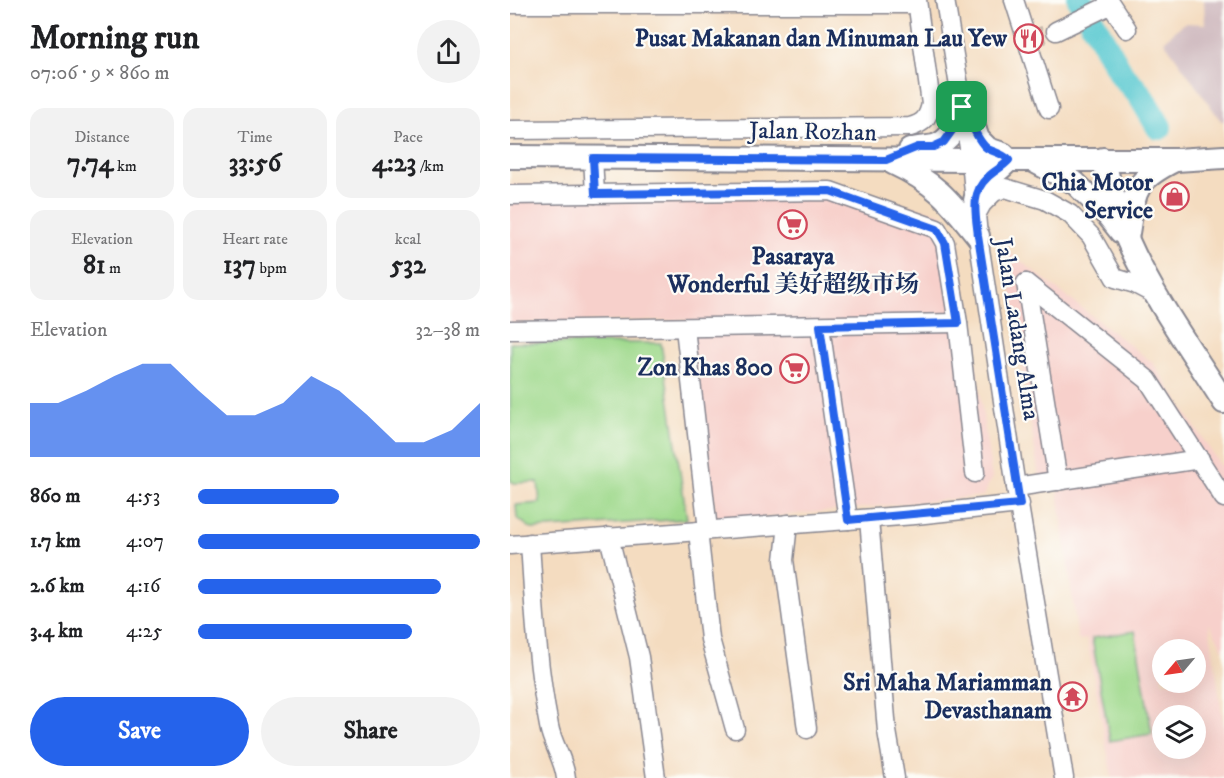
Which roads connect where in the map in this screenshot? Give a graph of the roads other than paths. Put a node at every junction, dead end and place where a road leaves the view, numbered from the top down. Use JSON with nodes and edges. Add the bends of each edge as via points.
{"nodes":[{"id":1,"x":945,"y":0,"type":"edge"},
{"id":2,"x":1014,"y":0,"type":"edge"},
{"id":3,"x":539,"y":2,"type":"edge"},
{"id":4,"x":917,"y":2,"type":"edge"},
{"id":5,"x":510,"y":4,"type":"edge"},
{"id":6,"x":1106,"y":5,"type":"edge"},
{"id":7,"x":1063,"y":28,"type":"tunnel mouth"},
{"id":8,"x":1127,"y":29,"type":"dead end"},
{"id":9,"x":962,"y":107,"type":"junction"},
{"id":10,"x":1049,"y":109,"type":"dead end"},
{"id":11,"x":510,"y":130,"type":"edge"},
{"id":12,"x":582,"y":130,"type":"junction"},
{"id":13,"x":510,"y":157,"type":"edge"},
{"id":14,"x":588,"y":157,"type":"junction"},
{"id":15,"x":1224,"y":157,"type":"edge"},
{"id":16,"x":1103,"y":159,"type":"junction"},
{"id":17,"x":886,"y":160,"type":"junction"},
{"id":18,"x":971,"y":160,"type":"junction"},
{"id":19,"x":1020,"y":160,"type":"junction"},
{"id":20,"x":1176,"y":160,"type":"junction"},
{"id":21,"x":595,"y":194,"type":"junction"},
{"id":22,"x":510,"y":195,"type":"edge"},
{"id":23,"x":976,"y":217,"type":"junction"},
{"id":24,"x":1127,"y":240,"type":"junction"},
{"id":25,"x":1156,"y":294,"type":"junction"},
{"id":26,"x":958,"y":323,"type":"junction"},
{"id":27,"x":820,"y":326,"type":"junction"},
{"id":28,"x":685,"y":328,"type":"junction"},
{"id":29,"x":510,"y":330,"type":"edge"},
{"id":30,"x":1224,"y":402,"type":"edge"},
{"id":31,"x":1200,"y":459,"type":"junction"},
{"id":32,"x":975,"y":473,"type":"dead end"},
{"id":33,"x":1058,"y":481,"type":"junction"},
{"id":34,"x":1018,"y":496,"type":"junction"},
{"id":35,"x":1224,"y":498,"type":"edge"},
{"id":36,"x":869,"y":519,"type":"junction"},
{"id":37,"x":848,"y":520,"type":"junction"},
{"id":38,"x":788,"y":524,"type":"junction"},
{"id":39,"x":703,"y":531,"type":"junction"},
{"id":40,"x":609,"y":537,"type":"junction"},
{"id":41,"x":510,"y":538,"type":"edge"},
{"id":42,"x":530,"y":543,"type":"junction"},
{"id":43,"x":510,"y":545,"type":"edge"},
{"id":44,"x":735,"y":729,"type":"dead end"},
{"id":45,"x":807,"y":729,"type":"dead end"},
{"id":46,"x":566,"y":778,"type":"edge"},
{"id":47,"x":656,"y":778,"type":"edge"},
{"id":48,"x":895,"y":778,"type":"edge"},
{"id":49,"x":1064,"y":778,"type":"edge"}],
"edges":[{"from":1,"to":9,"type":"street","name":"Jalan Ladang Alma"},
{"from":2,"to":10,"type":"street"},
{"from":3,"to":4,"type":"street"},
{"from":3,"to":5,"type":"street"},
{"from":4,"to":12,"type":"street","name":"Jalan Rozhan","via":[[931,104],[926,120],[920,124]]},
{"from":6,"to":7,"type":"street"},
{"from":6,"to":8,"type":"street"},
{"from":9,"to":17,"type":"main road","via":[[957,124],[944,142]]},
{"from":9,"to":18,"type":"street","name":"Jalan Ladang Alma"},
{"from":9,"to":19,"type":"main road","via":[[978,140],[988,149]]},
{"from":11,"to":12,"type":"street","name":"Jalan Rozhan"},
{"from":12,"to":14,"type":"street"},
{"from":13,"to":14,"type":"main road","name":"Jalan Rozhan"},
{"from":14,"to":17,"type":"main road","name":"Jalan Rozhan"},
{"from":14,"to":21,"type":"street"},
{"from":15,"to":20,"type":"main road","name":"Jalan Rozhan"},
{"from":16,"to":19,"type":"main road","name":"Jalan Rozhan"},
{"from":16,"to":20,"type":"main road","name":"Jalan Rozhan"},
{"from":16,"to":24,"type":"main road"},
{"from":17,"to":18,"type":"main road","name":"Jalan Rozhan"},
{"from":17,"to":23,"type":"main road","via":[[932,184],[955,207]]},
{"from":18,"to":19,"type":"main road","name":"Jalan Rozhan"},
{"from":18,"to":23,"type":"street","name":"Jalan Ladang Alma"},
{"from":19,"to":23,"type":"main road","via":[[987,178]]},
{"from":19,"to":24,"type":"main road","via":[[1075,183]]},
{"from":20,"to":24,"type":"main road","via":[[1153,171],[1138,189]]},
{"from":21,"to":22,"type":"street"},
{"from":21,"to":26,"type":"street","via":[[830,191],[864,203],[937,229],[945,243]]},
{"from":23,"to":25,"type":"street","via":[[994,192],[1005,188],[1045,200],[1070,214],[1091,236],[1115,278]]},
{"from":23,"to":34,"type":"street","name":"Jalan Ladang Alma"},
{"from":24,"to":25,"type":"main road"},
{"from":25,"to":30,"type":"main road"},
{"from":26,"to":27,"type":"street"},
{"from":26,"to":32,"type":"street"},
{"from":27,"to":28,"type":"street"},
{"from":27,"to":37,"type":"street"},
{"from":28,"to":29,"type":"street"},
{"from":28,"to":39,"type":"street"},
{"from":31,"to":33,"type":"street"},
{"from":31,"to":33,"type":"street","via":[[1148,380],[1026,282]]},
{"from":31,"to":35,"type":"street"},
{"from":33,"to":34,"type":"street"},
{"from":34,"to":36,"type":"street"},
{"from":34,"to":49,"type":"street","name":"Jalan Ladang Alma"},
{"from":36,"to":37,"type":"street"},
{"from":36,"to":48,"type":"street","via":[[886,731]]},
{"from":37,"to":38,"type":"street"},
{"from":38,"to":39,"type":"street"},
{"from":38,"to":45,"type":"street","via":[[784,560]]},
{"from":39,"to":40,"type":"street"},
{"from":39,"to":44,"type":"street","via":[[710,639]]},
{"from":40,"to":42,"type":"street"},
{"from":40,"to":47,"type":"street","via":[[639,657]]},
{"from":41,"to":43,"type":"street"},
{"from":42,"to":43,"type":"street"},
{"from":42,"to":46,"type":"street","via":[[536,635],[549,729]]}]}
